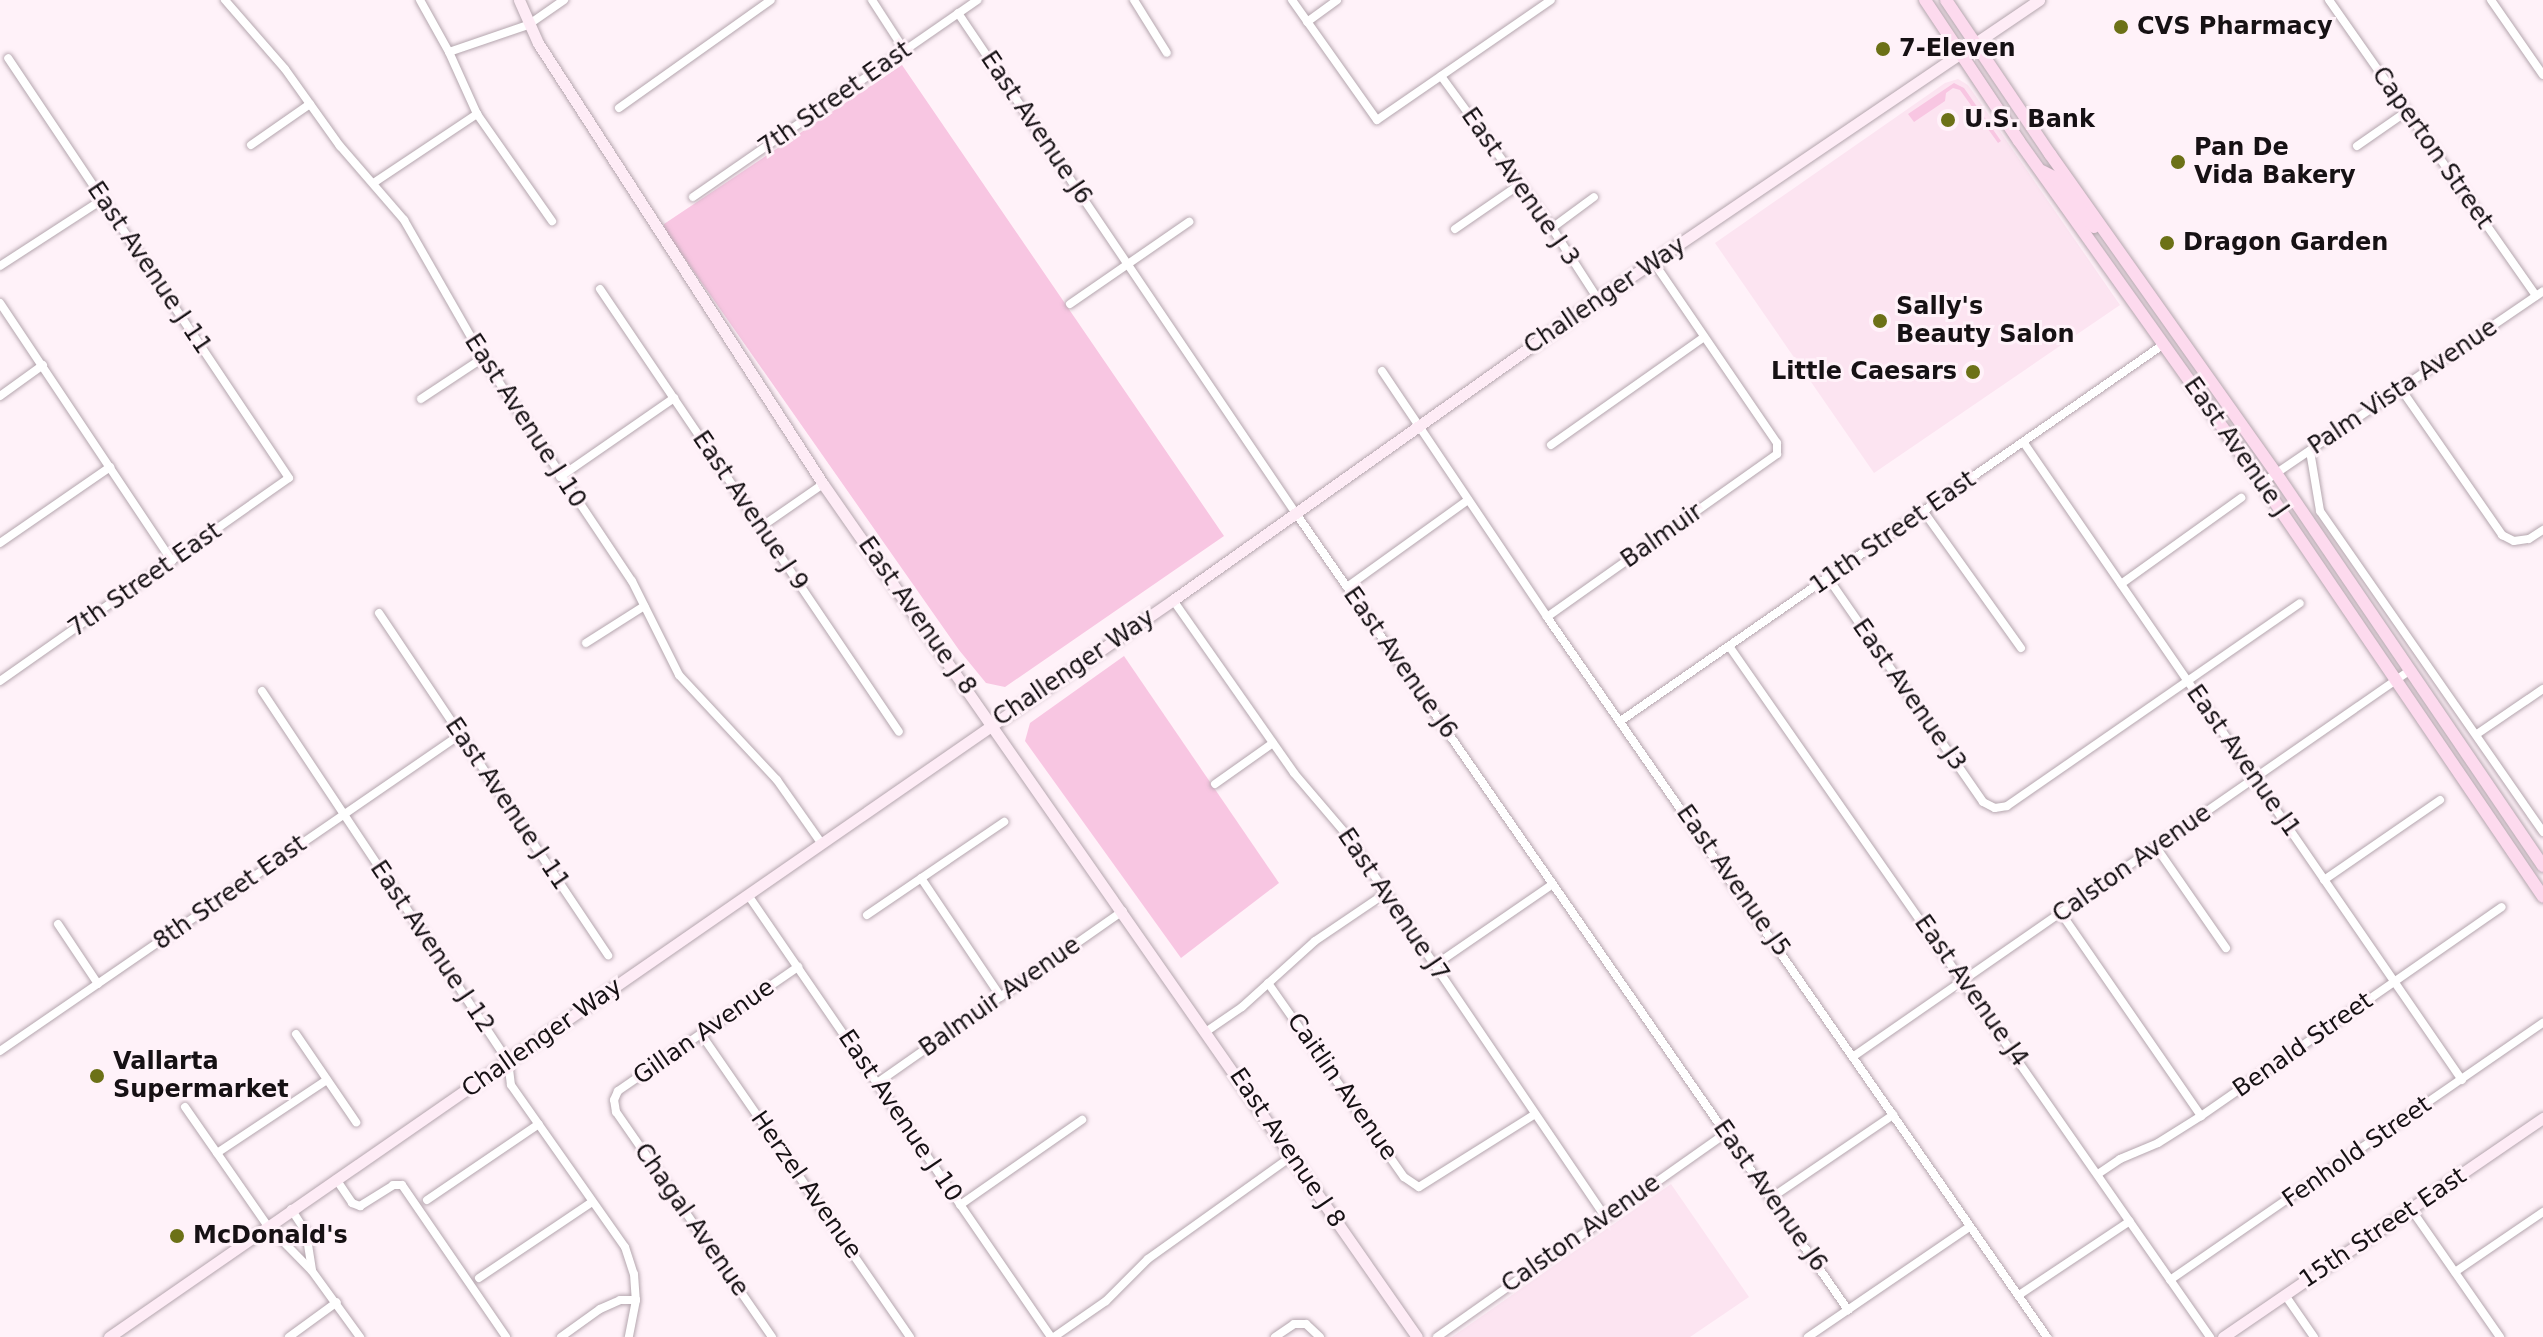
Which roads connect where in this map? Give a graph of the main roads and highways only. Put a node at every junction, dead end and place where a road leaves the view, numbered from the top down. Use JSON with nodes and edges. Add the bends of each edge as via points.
{"nodes":[{"id":1,"x":519,"y":0,"type":"edge"},
{"id":2,"x":1925,"y":0,"type":"edge"},
{"id":3,"x":1946,"y":0,"type":"edge"},
{"id":4,"x":2039,"y":0,"type":"edge"},
{"id":5,"x":1976,"y":43,"type":"junction"},
{"id":6,"x":1961,"y":52,"type":"junction"},
{"id":7,"x":2039,"y":169,"type":"junction"},
{"id":8,"x":2104,"y":231,"type":"junction"},
{"id":9,"x":2092,"y":244,"type":"junction"},
{"id":10,"x":2146,"y":291,"type":"junction"},
{"id":11,"x":993,"y":723,"type":"junction"},
{"id":12,"x":2543,"y":866,"type":"edge"},
{"id":13,"x":2543,"y":896,"type":"edge"},
{"id":14,"x":2543,"y":1118,"type":"edge"},
{"id":15,"x":109,"y":1337,"type":"edge"},
{"id":16,"x":1417,"y":1337,"type":"edge"},
{"id":17,"x":2223,"y":1337,"type":"edge"}],
"edges":[{"from":1,"to":11,"type":"main road","name":"East Avenue J 8","via":[[528,25],[823,484]]},
{"from":2,"to":6,"type":"main road","name":"East Avenue J"},
{"from":3,"to":5,"type":"main road","name":"East Avenue J"},
{"from":4,"to":5,"type":"main road","name":"Challenger Way"},
{"from":5,"to":6,"type":"main road","name":"Challenger Way"},
{"from":5,"to":8,"type":"main road","name":"East Avenue J"},
{"from":6,"to":7,"type":"main road","name":"East Avenue J"},
{"from":6,"to":11,"type":"main road","name":"Challenger Way"},
{"from":7,"to":8,"type":"main road","via":[[2056,178],[2083,216]]},
{"from":7,"to":9,"type":"main road","name":"East Avenue J"},
{"from":8,"to":10,"type":"main road","name":"East Avenue J"},
{"from":9,"to":10,"type":"main road","via":[[2110,257],[2129,283]]},
{"from":9,"to":13,"type":"main road","name":"East Avenue J"},
{"from":10,"to":12,"type":"main road","name":"East Avenue J"},
{"from":11,"to":15,"type":"main road","name":"Challenger Way"},
{"from":11,"to":16,"type":"main road","name":"East Avenue J 8"},
{"from":14,"to":17,"type":"main road","name":"15th Street East"}]}
